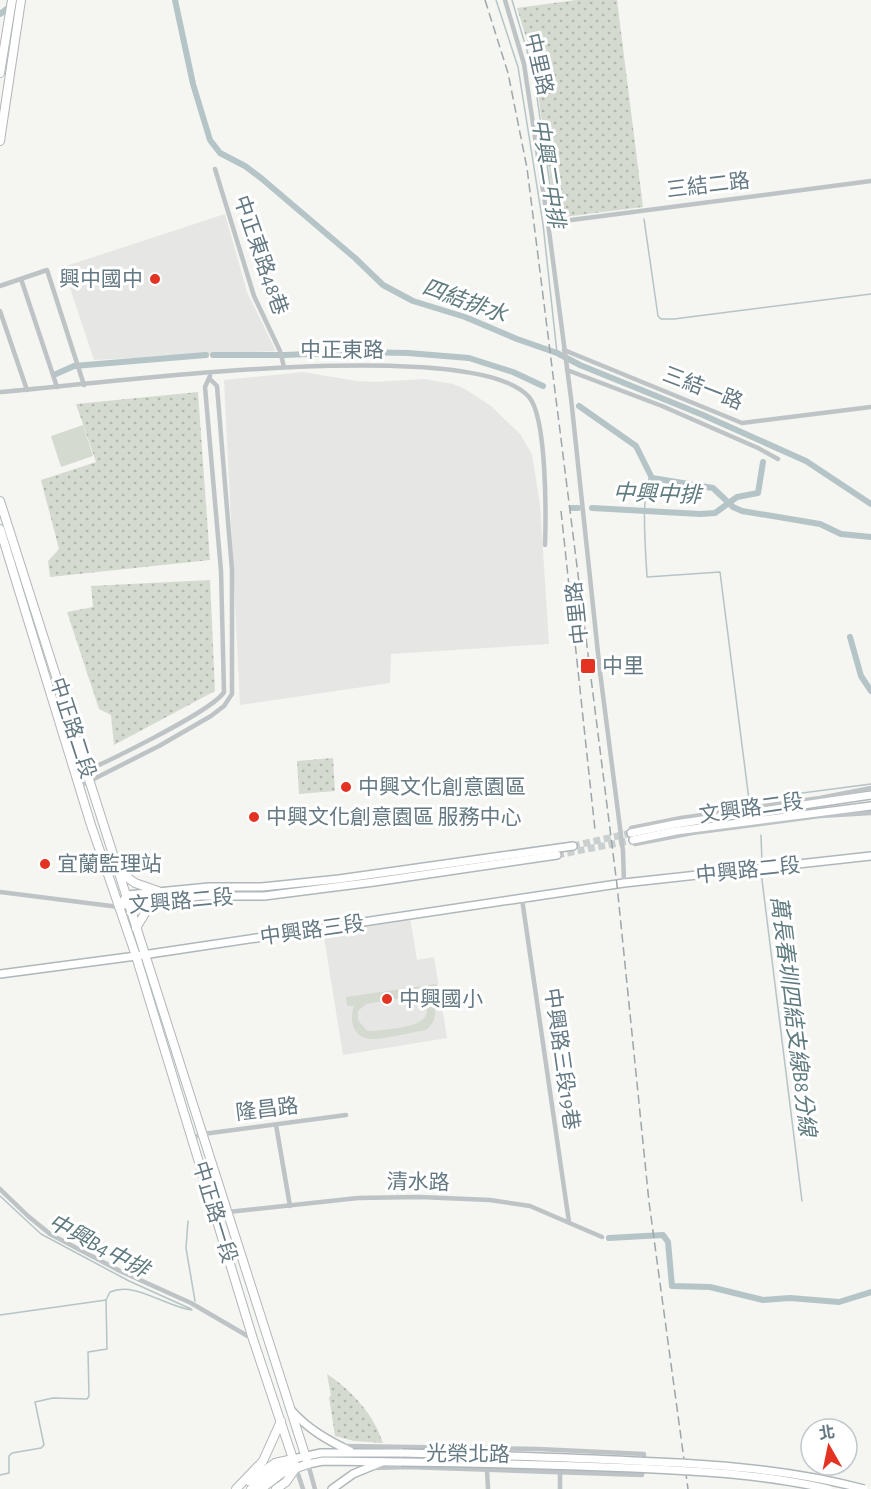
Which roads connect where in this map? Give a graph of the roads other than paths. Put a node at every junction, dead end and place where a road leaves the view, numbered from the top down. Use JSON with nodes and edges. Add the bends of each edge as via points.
{"nodes":[{"id":1,"x":505,"y":0,"type":"edge"},
{"id":2,"x":12,"y":1,"type":"edge"},
{"id":3,"x":20,"y":4,"type":"edge"},
{"id":4,"x":0,"y":73,"type":"edge"},
{"id":5,"x":0,"y":141,"type":"edge"},
{"id":6,"x":215,"y":169,"type":"dead end"},
{"id":7,"x":871,"y":182,"type":"edge"},
{"id":8,"x":548,"y":223,"type":"junction"},
{"id":9,"x":21,"y":279,"type":"junction"},
{"id":10,"x":0,"y":286,"type":"edge"},
{"id":11,"x":0,"y":310,"type":"edge"},
{"id":12,"x":564,"y":350,"type":"junction"},
{"id":13,"x":284,"y":367,"type":"junction"},
{"id":14,"x":567,"y":370,"type":"junction"},
{"id":15,"x":210,"y":376,"type":"junction"},
{"id":16,"x":84,"y":385,"type":"junction"},
{"id":17,"x":57,"y":387,"type":"junction"},
{"id":18,"x":27,"y":390,"type":"junction"},
{"id":19,"x":0,"y":392,"type":"edge"},
{"id":20,"x":871,"y":407,"type":"edge"},
{"id":21,"x":778,"y":459,"type":"dead end"},
{"id":22,"x":0,"y":501,"type":"edge"},
{"id":23,"x":0,"y":529,"type":"edge"},
{"id":24,"x":545,"y":545,"type":"dead end"},
{"id":25,"x":87,"y":771,"type":"junction"},
{"id":26,"x":76,"y":775,"type":"junction"},
{"id":27,"x":90,"y":782,"type":"junction"},
{"id":28,"x":80,"y":786,"type":"junction"},
{"id":29,"x":871,"y":788,"type":"edge"},
{"id":30,"x":871,"y":795,"type":"edge"},
{"id":31,"x":871,"y":806,"type":"edge"},
{"id":32,"x":871,"y":813,"type":"edge"},
{"id":33,"x":632,"y":836,"type":"junction"},
{"id":34,"x":573,"y":846,"type":"tunnel mouth"},
{"id":35,"x":557,"y":855,"type":"tunnel mouth"},
{"id":36,"x":871,"y":856,"type":"edge"},
{"id":37,"x":119,"y":871,"type":"junction"},
{"id":38,"x":624,"y":883,"type":"junction"},
{"id":39,"x":158,"y":891,"type":"junction"},
{"id":40,"x":0,"y":892,"type":"edge"},
{"id":41,"x":128,"y":899,"type":"junction"},
{"id":42,"x":522,"y":899,"type":"junction"},
{"id":43,"x":158,"y":900,"type":"junction"},
{"id":44,"x":119,"y":907,"type":"junction"},
{"id":45,"x":136,"y":928,"type":"junction"},
{"id":46,"x":146,"y":955,"type":"junction"},
{"id":47,"x":136,"y":956,"type":"junction"},
{"id":48,"x":0,"y":974,"type":"edge"},
{"id":49,"x":346,"y":1115,"type":"dead end"},
{"id":50,"x":276,"y":1125,"type":"junction"},
{"id":51,"x":203,"y":1134,"type":"junction"},
{"id":52,"x":192,"y":1138,"type":"junction"},
{"id":53,"x":0,"y":1188,"type":"edge"},
{"id":54,"x":290,"y":1206,"type":"junction"},
{"id":55,"x":228,"y":1212,"type":"junction"},
{"id":56,"x":569,"y":1222,"type":"junction"},
{"id":57,"x":602,"y":1237,"type":"dead end"},
{"id":58,"x":254,"y":1339,"type":"junction"},
{"id":59,"x":290,"y":1409,"type":"junction"},
{"id":60,"x":280,"y":1421,"type":"junction"},
{"id":61,"x":340,"y":1446,"type":"junction"},
{"id":62,"x":352,"y":1452,"type":"junction"},
{"id":63,"x":293,"y":1460,"type":"junction"},
{"id":64,"x":306,"y":1460,"type":"junction"},
{"id":65,"x":384,"y":1462,"type":"junction"},
{"id":66,"x":296,"y":1468,"type":"junction"},
{"id":67,"x":369,"y":1468,"type":"junction"},
{"id":68,"x":488,"y":1470,"type":"junction"},
{"id":69,"x":560,"y":1472,"type":"junction"},
{"id":70,"x":237,"y":1489,"type":"edge"},
{"id":71,"x":251,"y":1489,"type":"edge"},
{"id":72,"x":261,"y":1489,"type":"edge"},
{"id":73,"x":276,"y":1489,"type":"edge"},
{"id":74,"x":303,"y":1489,"type":"edge"},
{"id":75,"x":315,"y":1489,"type":"edge"},
{"id":76,"x":332,"y":1489,"type":"edge"},
{"id":77,"x":488,"y":1489,"type":"edge"},
{"id":78,"x":560,"y":1489,"type":"edge"},
{"id":79,"x":828,"y":1489,"type":"edge"},
{"id":80,"x":864,"y":1489,"type":"edge"}],
"edges":[{"from":1,"to":8,"type":"street","name":"中里路","via":[[524,64]]},
{"from":2,"to":4,"type":"main road"},
{"from":3,"to":5,"type":"main road"},
{"from":6,"to":13,"type":"street","name":"中正東路48巷","via":[[254,296]]},
{"from":7,"to":8,"type":"street","name":"三結二路"},
{"from":8,"to":12,"type":"street","name":"中里路"},
{"from":9,"to":10,"type":"street"},
{"from":9,"to":16,"type":"street","via":[[48,270]]},
{"from":9,"to":17,"type":"street"},
{"from":11,"to":18,"type":"street"},
{"from":12,"to":14,"type":"street","name":"中里路"},
{"from":12,"to":20,"type":"street","name":"三結一路","via":[[742,423]]},
{"from":13,"to":15,"type":"street","name":"中正東路"},
{"from":13,"to":24,"type":"street","name":"中正東路","via":[[445,369],[500,380],[522,391],[534,405],[540,432]]},
{"from":14,"to":21,"type":"street","via":[[672,411]]},
{"from":14,"to":38,"type":"street","name":"中里路"},
{"from":15,"to":16,"type":"street","name":"中正東路"},
{"from":15,"to":25,"type":"street","via":[[205,387],[221,571],[224,692],[206,708]]},
{"from":15,"to":27,"type":"street","via":[[217,386],[232,570],[232,694],[211,716]]},
{"from":16,"to":17,"type":"street","name":"中正東路"},
{"from":17,"to":18,"type":"street","name":"中正東路"},
{"from":18,"to":19,"type":"street","name":"中正東路"},
{"from":22,"to":25,"type":"main road","name":"中正路二段"},
{"from":23,"to":26,"type":"main road","name":"中正路二段"},
{"from":25,"to":26,"type":"street"},
{"from":25,"to":27,"type":"main road","name":"中正路二段"},
{"from":26,"to":28,"type":"main road","name":"中正路二段"},
{"from":27,"to":28,"type":"street"},
{"from":27,"to":37,"type":"main road","name":"中正路二段"},
{"from":28,"to":44,"type":"main road","name":"中正路二段"},
{"from":29,"to":33,"type":"street","name":"文興路二段","via":[[681,818]]},
{"from":30,"to":33,"type":"street","name":"文興路二段","via":[[675,824]]},
{"from":31,"to":33,"type":"street","name":"文興路二段"},
{"from":32,"to":33,"type":"street","name":"文興路二段"},
{"from":34,"to":39,"type":"street","name":"文興路二段","via":[[339,879]]},
{"from":35,"to":43,"type":"street","name":"文興路二段","via":[[264,896]]},
{"from":36,"to":38,"type":"street","name":"中興路二段"},
{"from":37,"to":39,"type":"main road","via":[[135,883]]},
{"from":37,"to":41,"type":"main road","name":"中正路二段"},
{"from":38,"to":42,"type":"street","name":"中興路三段"},
{"from":39,"to":41,"type":"street","name":"文興路二段"},
{"from":40,"to":44,"type":"street"},
{"from":41,"to":43,"type":"street","name":"文興路二段"},
{"from":41,"to":44,"type":"street","name":"文興路二段"},
{"from":41,"to":45,"type":"main road","name":"中正路二段"},
{"from":42,"to":46,"type":"street","name":"中興路三段"},
{"from":42,"to":56,"type":"street","name":"中興路三段19巷"},
{"from":43,"to":45,"type":"main road"},
{"from":44,"to":47,"type":"main road","name":"中正路二段"},
{"from":45,"to":46,"type":"main road","name":"中正路二段"},
{"from":46,"to":47,"type":"street","name":"中興路三段"},
{"from":46,"to":51,"type":"main road","name":"中正路一段"},
{"from":47,"to":48,"type":"street","name":"中興路三段"},
{"from":47,"to":52,"type":"main road","name":"中正路一段"},
{"from":49,"to":50,"type":"street","name":"隆昌路"},
{"from":50,"to":51,"type":"street","name":"隆昌路"},
{"from":50,"to":54,"type":"street"},
{"from":51,"to":52,"type":"street","name":"隆昌路"},
{"from":51,"to":55,"type":"main road","name":"中正路一段"},
{"from":52,"to":58,"type":"main road","name":"中正路一段"},
{"from":53,"to":58,"type":"street","via":[[50,1234],[191,1303]]},
{"from":54,"to":55,"type":"street","name":"清水路"},
{"from":54,"to":56,"type":"street","name":"清水路","via":[[358,1198],[490,1200],[530,1206]]},
{"from":55,"to":59,"type":"main road","name":"中正路一段"},
{"from":56,"to":57,"type":"street","name":"清水路"},
{"from":58,"to":60,"type":"main road","name":"中正路一段"},
{"from":59,"to":61,"type":"street","via":[[321,1436]]},
{"from":59,"to":64,"type":"main road","name":"中正路一段"},
{"from":60,"to":63,"type":"main road","name":"中正路一段"},
{"from":60,"to":70,"type":"main road","via":[[263,1461]]},
{"from":61,"to":62,"type":"street"},
{"from":61,"to":69,"type":"street","name":"光榮北路","via":[[644,1454],[642,1475]]},
{"from":62,"to":64,"type":"street","name":"光榮北路","via":[[321,1452]]},
{"from":62,"to":80,"type":"street","name":"光榮北路","bridge":true,"via":[[710,1464]]},
{"from":63,"to":64,"type":"street","name":"光榮北路"},
{"from":63,"to":66,"type":"main road","name":"中正路一段"},
{"from":63,"to":70,"type":"main road","via":[[275,1463]]},
{"from":63,"to":71,"type":"main road"},
{"from":64,"to":65,"type":"street","name":"光榮北路"},
{"from":64,"to":66,"type":"main road"},
{"from":64,"to":75,"type":"street"},
{"from":65,"to":67,"type":"street"},
{"from":65,"to":79,"type":"street","name":"光榮北路","bridge":true,"via":[[708,1472]]},
{"from":66,"to":72,"type":"main road"},
{"from":66,"to":73,"type":"main road"},
{"from":66,"to":74,"type":"street"},
{"from":67,"to":68,"type":"street","name":"光榮北路"},
{"from":67,"to":76,"type":"street"},
{"from":68,"to":69,"type":"street","name":"光榮北路"},
{"from":68,"to":77,"type":"street"},
{"from":69,"to":78,"type":"street"}]}
